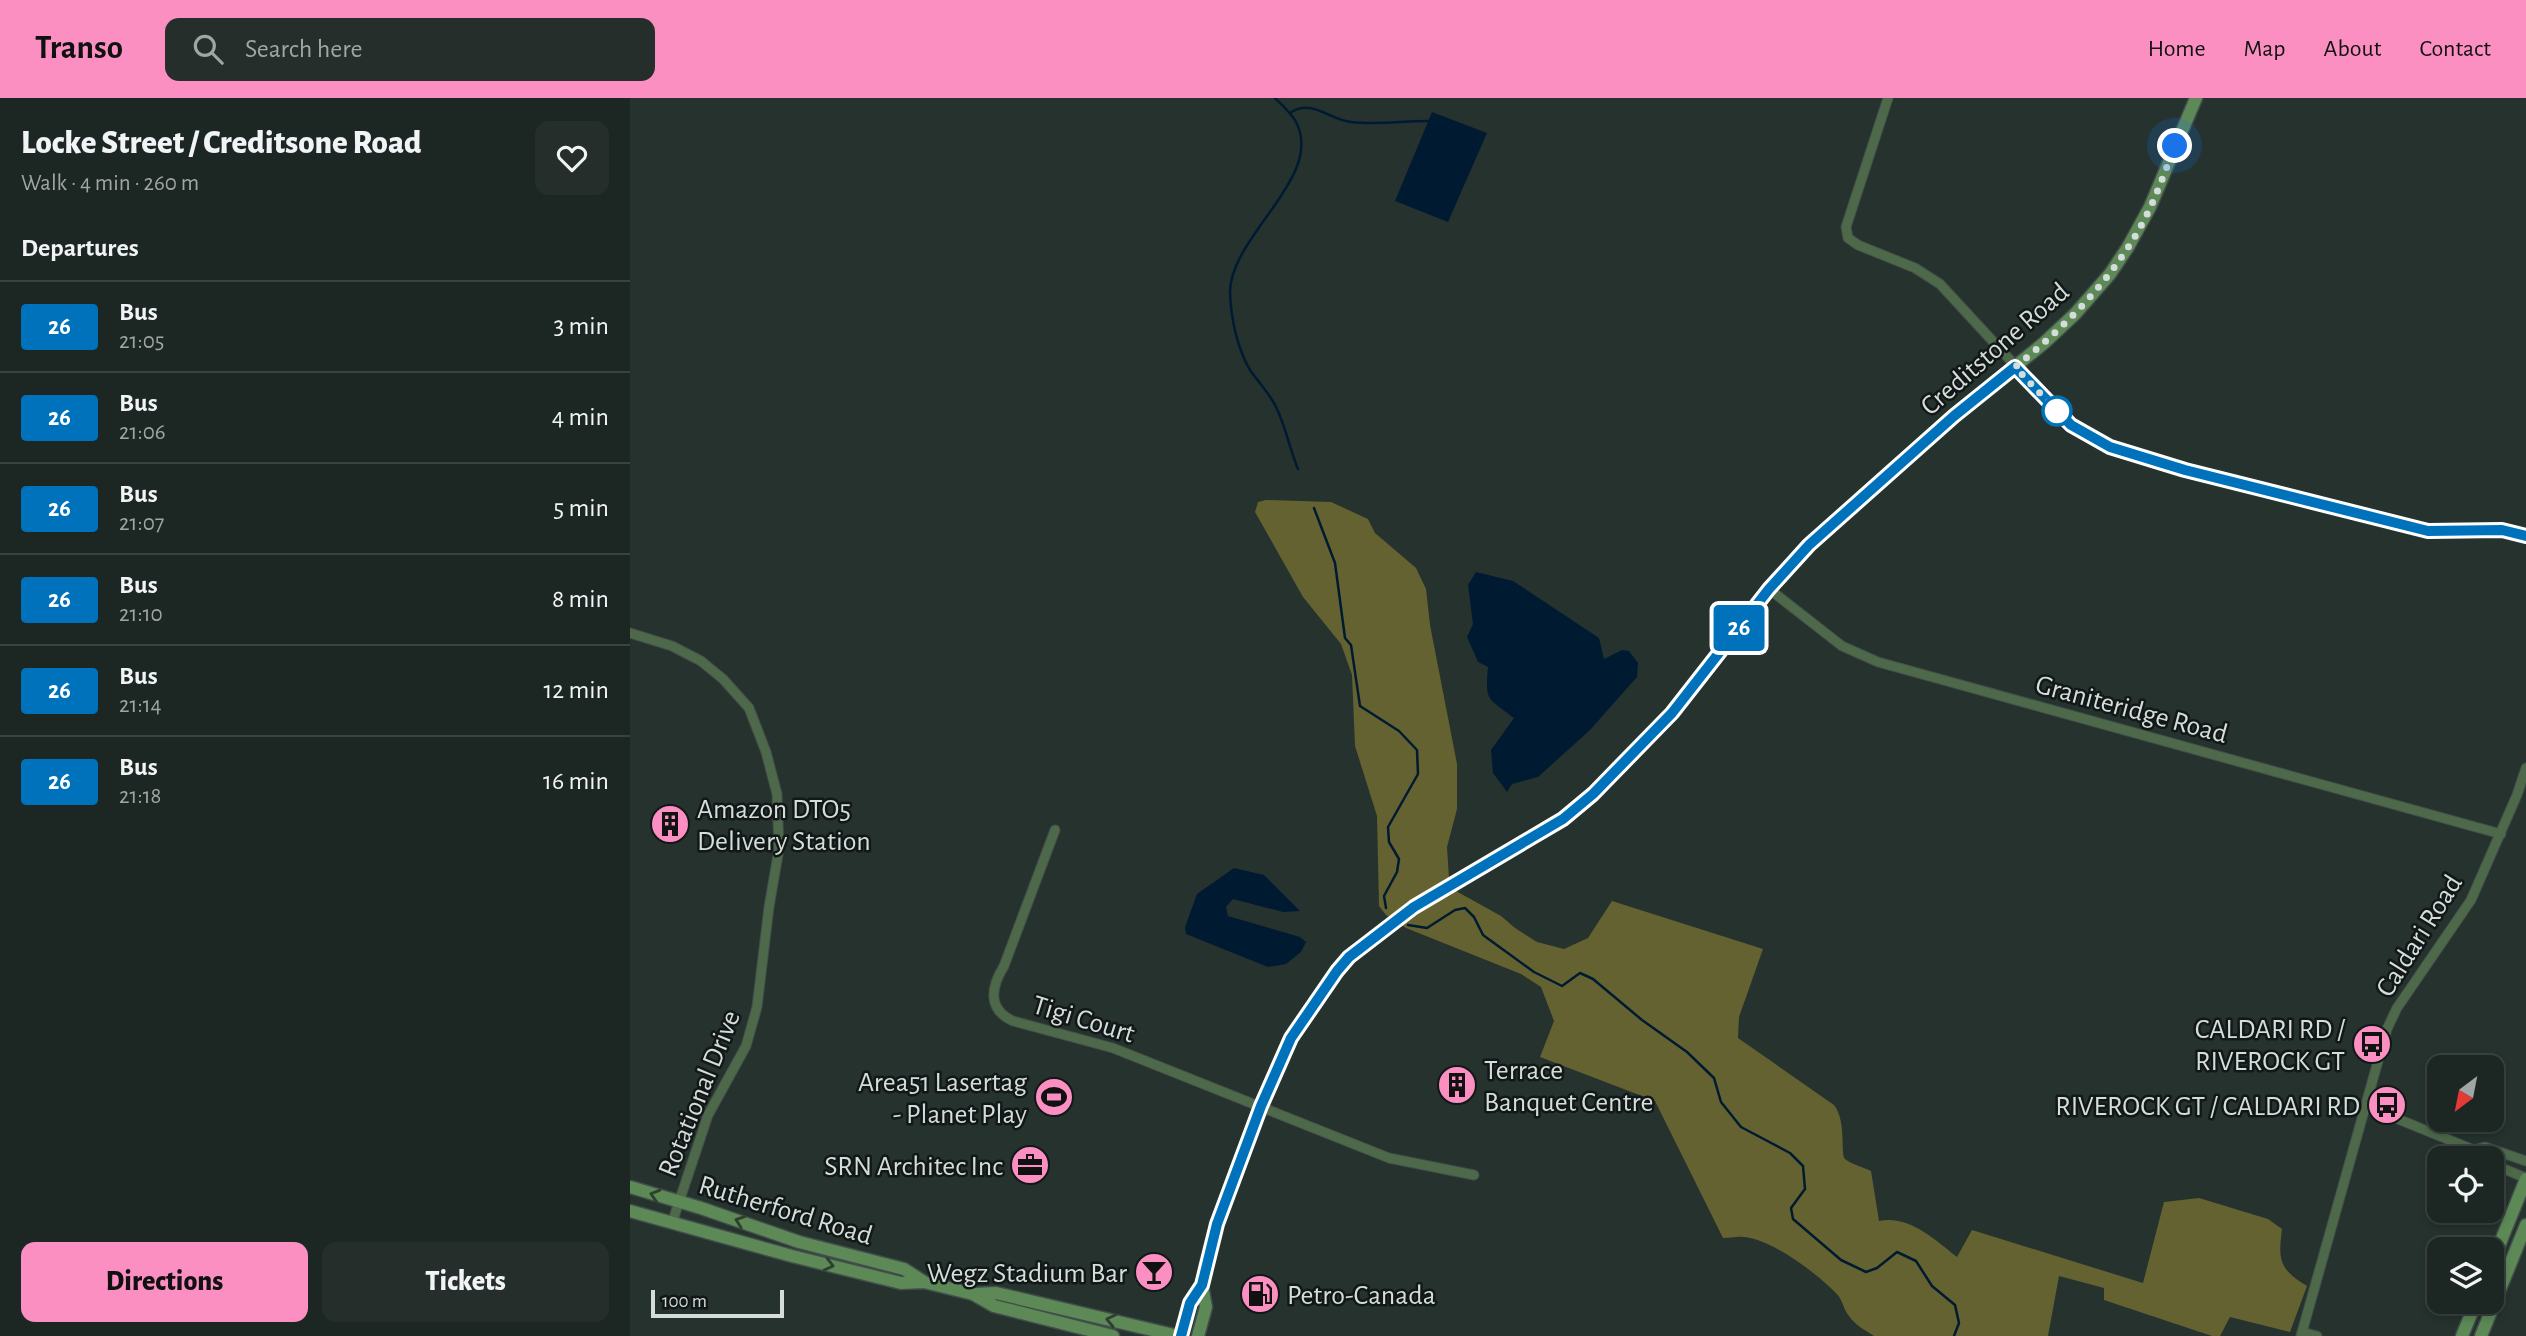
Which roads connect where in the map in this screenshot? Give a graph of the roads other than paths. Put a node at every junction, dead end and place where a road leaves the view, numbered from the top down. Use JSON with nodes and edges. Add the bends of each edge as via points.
{"nodes":[{"id":1,"x":1888,"y":98,"type":"edge"},
{"id":2,"x":2196,"y":98,"type":"edge"},
{"id":3,"x":2015,"y":367,"type":"junction"},
{"id":4,"x":2526,"y":536,"type":"edge"},
{"id":5,"x":1769,"y":589,"type":"junction"},
{"id":6,"x":630,"y":633,"type":"edge"},
{"id":7,"x":2526,"y":768,"type":"edge"},
{"id":8,"x":1055,"y":830,"type":"dead end"},
{"id":9,"x":2501,"y":834,"type":"junction"},
{"id":10,"x":1261,"y":1106,"type":"junction"},
{"id":11,"x":2366,"y":1106,"type":"junction"},
{"id":12,"x":2458,"y":1146,"type":"edge"},
{"id":13,"x":2504,"y":1153,"type":"edge"},
{"id":14,"x":2526,"y":1161,"type":"edge"},
{"id":15,"x":2504,"y":1169,"type":"edge"},
{"id":16,"x":1474,"y":1175,"type":"dead end"},
{"id":17,"x":2526,"y":1178,"type":"edge"},
{"id":18,"x":630,"y":1187,"type":"edge"},
{"id":19,"x":680,"y":1202,"type":"junction"},
{"id":20,"x":630,"y":1210,"type":"edge"},
{"id":21,"x":673,"y":1223,"type":"junction"},
{"id":22,"x":2526,"y":1225,"type":"edge"},
{"id":23,"x":2502,"y":1237,"type":"edge"},
{"id":24,"x":924,"y":1282,"type":"junction"},
{"id":25,"x":1202,"y":1285,"type":"junction"},
{"id":26,"x":973,"y":1294,"type":"junction"},
{"id":27,"x":2471,"y":1314,"type":"edge"},
{"id":28,"x":2302,"y":1334,"type":"edge"},
{"id":29,"x":1114,"y":1336,"type":"edge"},
{"id":30,"x":1179,"y":1336,"type":"edge"},
{"id":31,"x":1198,"y":1336,"type":"edge"},
{"id":32,"x":2316,"y":1336,"type":"edge"},
{"id":33,"x":2462,"y":1336,"type":"edge"},
{"id":34,"x":2481,"y":1336,"type":"edge"}],
"edges":[{"from":1,"to":3,"type":"street","via":[[1846,227],[1848,238],[1940,284]]},
{"from":2,"to":3,"type":"street","name":"Creditstone Road","via":[[2150,207],[2110,274],[2075,314]]},
{"from":3,"to":4,"type":"street","via":[[2071,425],[2110,447],[2428,531],[2502,530]]},
{"from":3,"to":5,"type":"street","name":"Creditstone Road","via":[[1837,519]]},
{"from":5,"to":9,"type":"street","name":"Graniteridge Road","via":[[1842,646],[1878,662]]},
{"from":5,"to":10,"type":"street","name":"Creditstone Road","via":[[1672,713],[1593,794],[1563,819],[1414,907],[1349,957],[1291,1038]]},
{"from":6,"to":19,"type":"street","name":"Rotational Drive","via":[[672,646],[723,679],[749,708],[777,794],[779,849],[757,1007],[746,1046],[708,1115]]},
{"from":7,"to":9,"type":"street","name":"Caldari Road"},
{"from":8,"to":10,"type":"street","name":"Tigi Court","via":[[996,980],[996,1006],[1003,1016],[1113,1048]]},
{"from":9,"to":11,"type":"street","name":"Caldari Road","via":[[2471,900],[2397,1008]]},
{"from":10,"to":16,"type":"street","via":[[1389,1157]]},
{"from":10,"to":25,"type":"street","name":"Creditstone Road","via":[[1217,1224]]},
{"from":11,"to":12,"type":"street"},
{"from":11,"to":28,"type":"street","name":"Caldari Road"},
{"from":13,"to":14,"type":"street"},
{"from":15,"to":17,"type":"street"},
{"from":17,"to":23,"type":"street"},
{"from":19,"to":18,"type":"street","name":"Rutherford Road","one_way":true},
{"from":19,"to":21,"type":"street","name":"Rotational Drive"},
{"from":24,"to":19,"type":"street","name":"Rutherford Road","one_way":true,"via":[[904,1269],[799,1242]]},
{"from":20,"to":21,"type":"street","name":"Rutherford Road"},
{"from":21,"to":24,"type":"street","name":"Rutherford Road","one_way":true,"via":[[866,1275],[901,1283]]},
{"from":22,"to":34,"type":"street"},
{"from":24,"to":26,"type":"street","name":"Rutherford Road"},
{"from":25,"to":30,"type":"street","name":"Creditstone Road","via":[[1190,1303]]},
{"from":25,"to":31,"type":"street","name":"Creditstone Road","via":[[1206,1307]]},
{"from":26,"to":29,"type":"street","name":"Rutherford Road","via":[[994,1306]]},
{"from":30,"to":26,"type":"street","name":"Rutherford Road","one_way":true,"via":[[996,1293]]},
{"from":27,"to":33,"type":"street"},
{"from":28,"to":32,"type":"street"}]}
